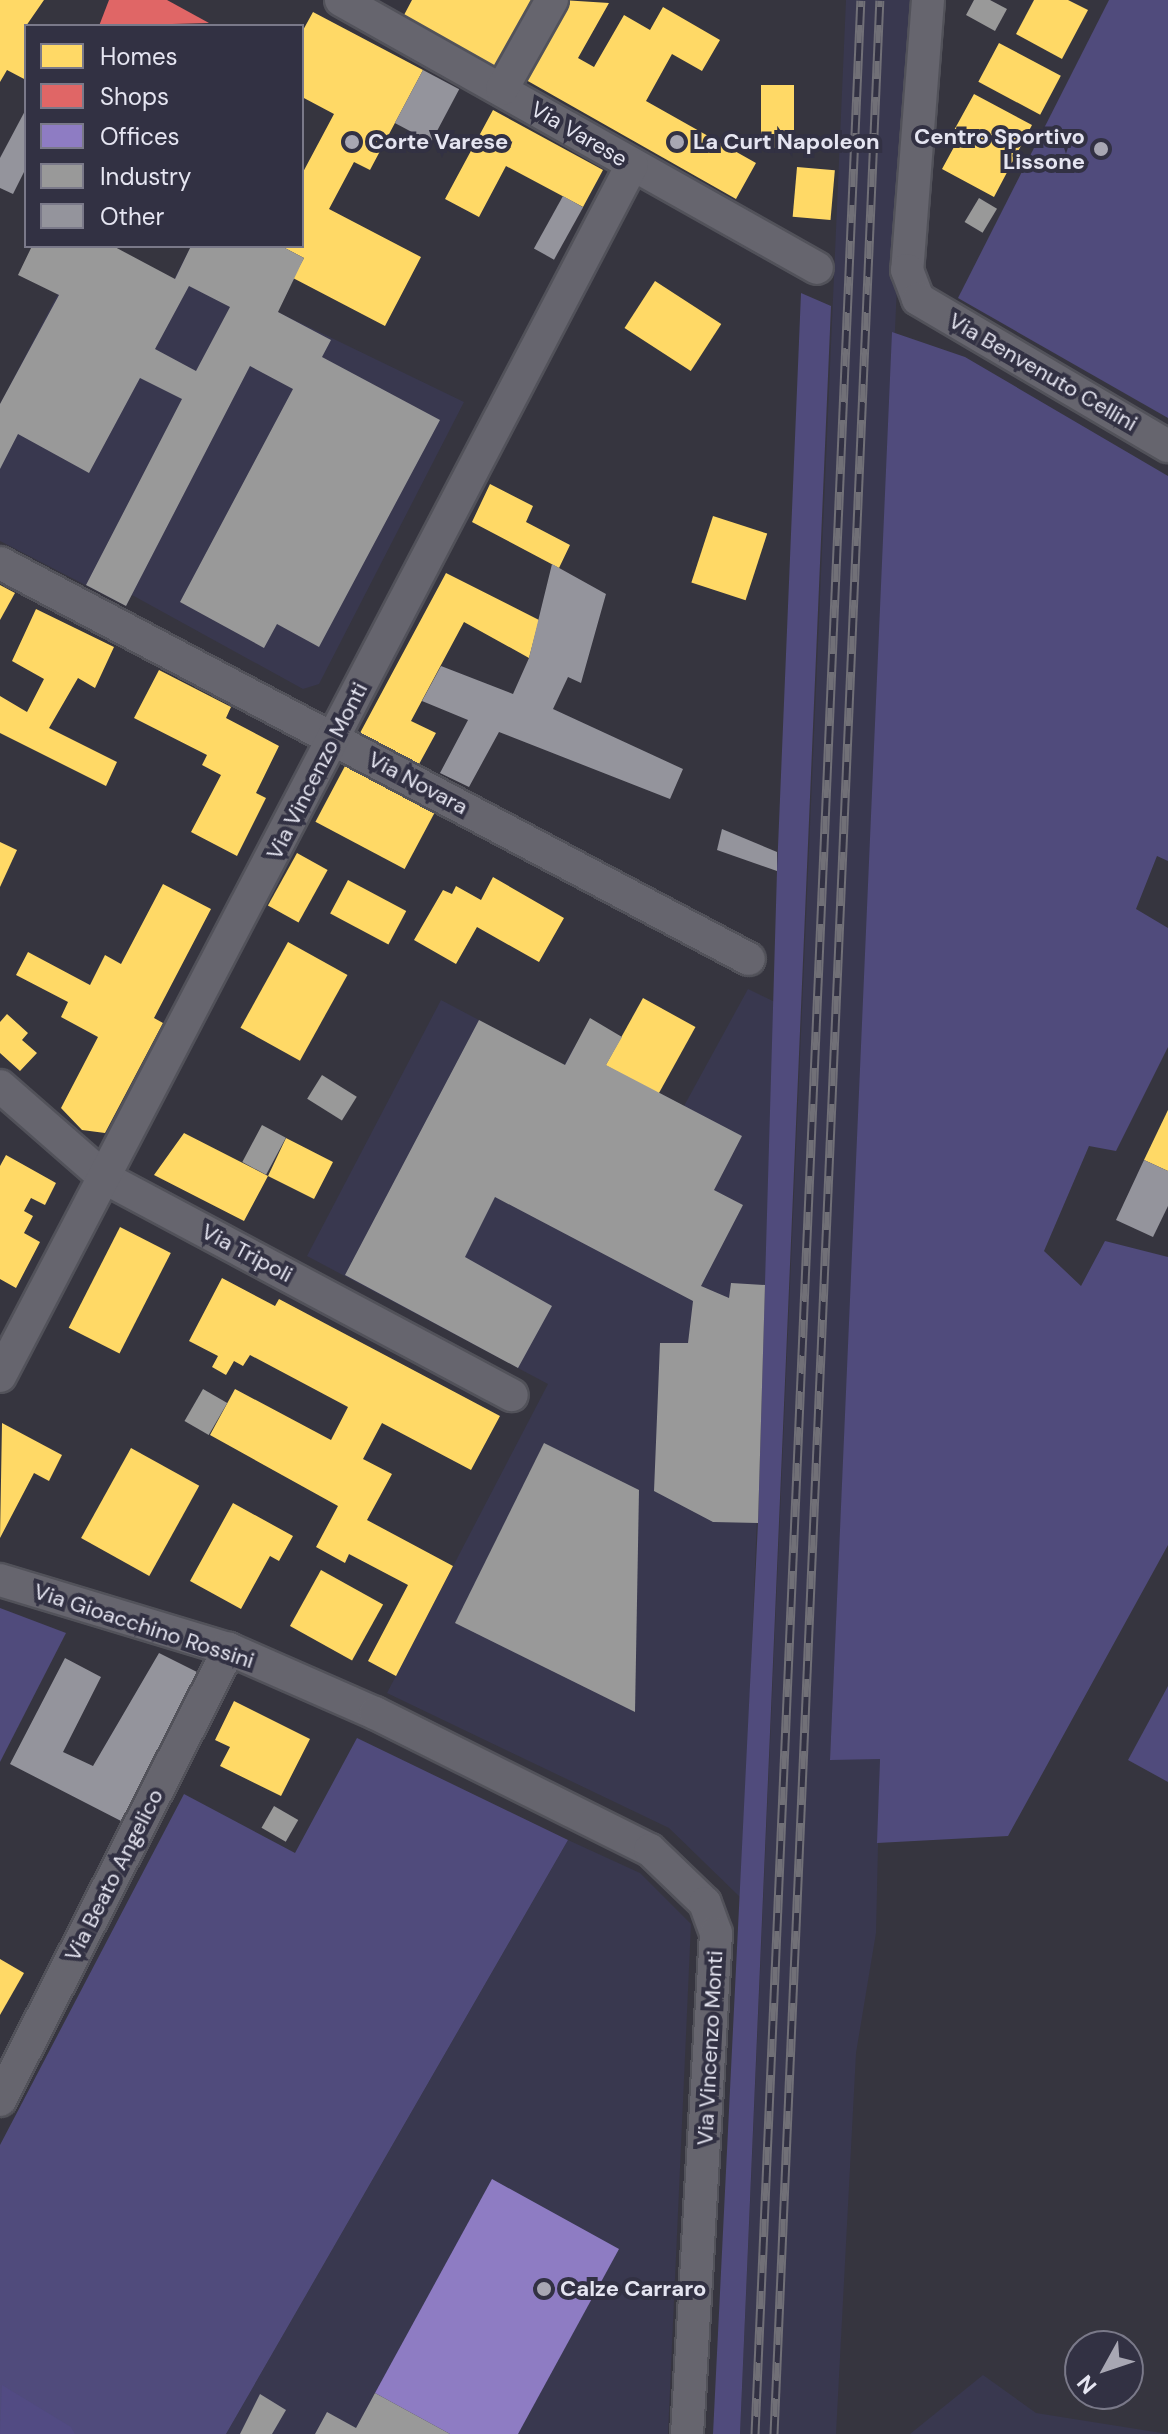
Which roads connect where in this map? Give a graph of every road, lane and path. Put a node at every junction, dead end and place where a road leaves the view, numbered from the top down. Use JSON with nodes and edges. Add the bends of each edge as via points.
{"nodes":[{"id":1,"x":341,"y":0,"type":"edge"},
{"id":2,"x":552,"y":0,"type":"edge"},
{"id":3,"x":928,"y":0,"type":"edge"},
{"id":4,"x":502,"y":89,"type":"junction"},
{"id":5,"x":632,"y":165,"type":"junction"},
{"id":6,"x":817,"y":268,"type":"dead end"},
{"id":7,"x":1168,"y":446,"type":"edge"},
{"id":8,"x":0,"y":563,"type":"edge"},
{"id":9,"x":334,"y":738,"type":"junction"},
{"id":10,"x":749,"y":959,"type":"dead end"},
{"id":11,"x":0,"y":1086,"type":"edge"},
{"id":12,"x":105,"y":1178,"type":"junction"},
{"id":13,"x":0,"y":1376,"type":"edge"},
{"id":14,"x":512,"y":1395,"type":"dead end"},
{"id":15,"x":0,"y":1580,"type":"edge"},
{"id":16,"x":229,"y":1649,"type":"junction"},
{"id":17,"x":375,"y":1713,"type":"joint"},
{"id":18,"x":0,"y":2100,"type":"edge"},
{"id":19,"x":687,"y":2434,"type":"edge"}],
"edges":[{"from":1,"to":4,"type":"street","name":"Via Varese"},
{"from":2,"to":4,"type":"street"},
{"from":3,"to":7,"type":"street","name":"Via Benvenuto Cellini","via":[[907,270],[918,299]]},
{"from":4,"to":5,"type":"street","name":"Via Varese"},
{"from":5,"to":6,"type":"street","name":"Via Varese"},
{"from":5,"to":9,"type":"street","name":"Via Vincenzo Monti"},
{"from":8,"to":9,"type":"street","name":"Via Novara"},
{"from":9,"to":10,"type":"street","name":"Via Novara"},
{"from":9,"to":12,"type":"street","name":"Via Vincenzo Monti"},
{"from":11,"to":12,"type":"street","name":"Via Tripoli"},
{"from":12,"to":13,"type":"street","name":"Via Vincenzo Monti"},
{"from":12,"to":14,"type":"street","name":"Via Tripoli"},
{"from":15,"to":16,"type":"street","name":"Via Gioacchino Rossini"},
{"from":16,"to":17,"type":"street","name":"Via Gioacchino Rossini"},
{"from":16,"to":18,"type":"street","name":"Via Beato Angelico"},
{"from":17,"to":19,"type":"street","name":"Via Vincenzo Monti","via":[[650,1850],[705,1903],[716,1933]]}]}
